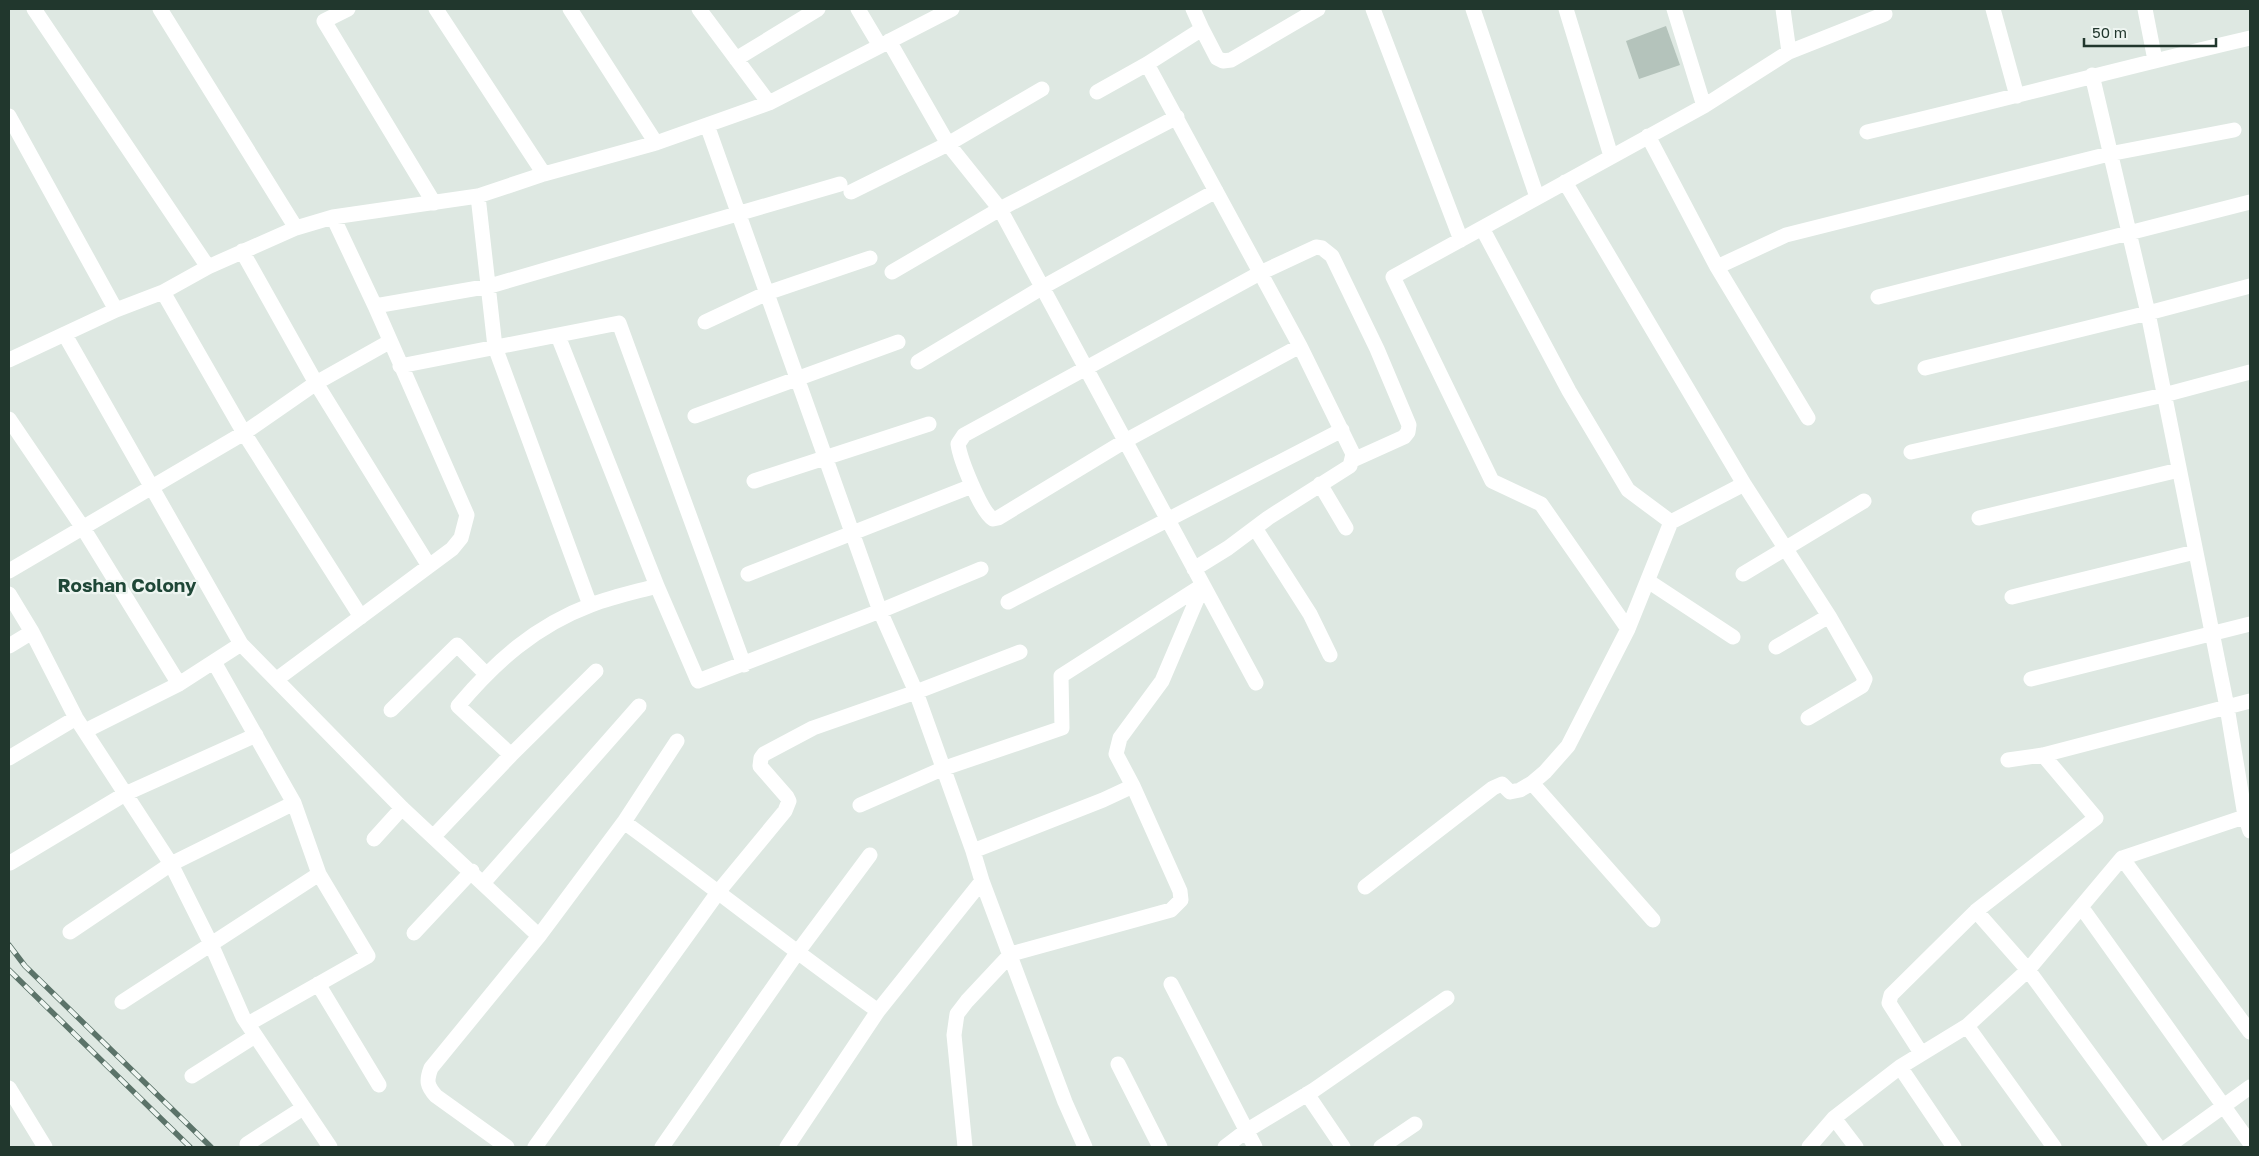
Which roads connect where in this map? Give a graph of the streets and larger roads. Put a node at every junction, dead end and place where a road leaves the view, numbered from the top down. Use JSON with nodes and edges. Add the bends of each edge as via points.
{"nodes":[{"id":1,"x":34,"y":9,"type":"edge"},
{"id":2,"x":160,"y":9,"type":"edge"},
{"id":3,"x":348,"y":9,"type":"edge"},
{"id":4,"x":436,"y":9,"type":"edge"},
{"id":5,"x":570,"y":9,"type":"edge"},
{"id":6,"x":699,"y":9,"type":"edge"},
{"id":7,"x":818,"y":9,"type":"edge"},
{"id":8,"x":858,"y":9,"type":"edge"},
{"id":9,"x":952,"y":9,"type":"edge"},
{"id":10,"x":1193,"y":9,"type":"edge"},
{"id":11,"x":1318,"y":9,"type":"edge"},
{"id":12,"x":1373,"y":9,"type":"edge"},
{"id":13,"x":1473,"y":9,"type":"edge"},
{"id":14,"x":1566,"y":9,"type":"edge"},
{"id":15,"x":1674,"y":9,"type":"edge"},
{"id":16,"x":1783,"y":9,"type":"edge"},
{"id":17,"x":1993,"y":9,"type":"edge"},
{"id":18,"x":2146,"y":9,"type":"edge"},
{"id":19,"x":1885,"y":14,"type":"dead end"},
{"id":20,"x":319,"y":15,"type":"edge"},
{"id":21,"x":1202,"y":29,"type":"junction"},
{"id":22,"x":2250,"y":38,"type":"edge"},
{"id":23,"x":884,"y":44,"type":"junction"},
{"id":24,"x":1789,"y":52,"type":"junction"},
{"id":25,"x":736,"y":59,"type":"junction"},
{"id":26,"x":2155,"y":60,"type":"junction"},
{"id":27,"x":1147,"y":64,"type":"junction"},
{"id":28,"x":2092,"y":75,"type":"junction"},
{"id":29,"x":1042,"y":89,"type":"dead end"},
{"id":30,"x":1097,"y":92,"type":"dead end"},
{"id":31,"x":2017,"y":96,"type":"junction"},
{"id":32,"x":769,"y":103,"type":"junction"},
{"id":33,"x":1704,"y":106,"type":"junction"},
{"id":34,"x":1177,"y":117,"type":"junction"},
{"id":35,"x":9,"y":118,"type":"edge"},
{"id":36,"x":707,"y":125,"type":"junction"},
{"id":37,"x":2234,"y":130,"type":"dead end"},
{"id":38,"x":1867,"y":132,"type":"dead end"},
{"id":39,"x":1648,"y":136,"type":"junction"},
{"id":40,"x":656,"y":143,"type":"junction"},
{"id":41,"x":948,"y":144,"type":"junction"},
{"id":42,"x":2109,"y":154,"type":"junction"},
{"id":43,"x":1611,"y":156,"type":"junction"},
{"id":44,"x":544,"y":174,"type":"junction"},
{"id":45,"x":1565,"y":182,"type":"junction"},
{"id":46,"x":1216,"y":191,"type":"junction"},
{"id":47,"x":478,"y":196,"type":"junction"},
{"id":48,"x":1537,"y":198,"type":"junction"},
{"id":49,"x":434,"y":202,"type":"junction"},
{"id":50,"x":2250,"y":202,"type":"edge"},
{"id":51,"x":1000,"y":209,"type":"junction"},
{"id":52,"x":738,"y":215,"type":"junction"},
{"id":53,"x":333,"y":217,"type":"junction"},
{"id":54,"x":296,"y":228,"type":"junction"},
{"id":55,"x":1482,"y":228,"type":"junction"},
{"id":56,"x":2130,"y":234,"type":"junction"},
{"id":57,"x":1461,"y":240,"type":"junction"},
{"id":58,"x":242,"y":250,"type":"junction"},
{"id":59,"x":870,"y":258,"type":"dead end"},
{"id":60,"x":208,"y":267,"type":"junction"},
{"id":61,"x":1717,"y":267,"type":"junction"},
{"id":62,"x":892,"y":272,"type":"dead end"},
{"id":63,"x":1260,"y":273,"type":"junction"},
{"id":64,"x":490,"y":286,"type":"junction"},
{"id":65,"x":2250,"y":286,"type":"edge"},
{"id":66,"x":1042,"y":287,"type":"junction"},
{"id":67,"x":163,"y":292,"type":"junction"},
{"id":68,"x":767,"y":293,"type":"junction"},
{"id":69,"x":1878,"y":297,"type":"dead end"},
{"id":70,"x":375,"y":306,"type":"junction"},
{"id":71,"x":116,"y":310,"type":"junction"},
{"id":72,"x":2148,"y":313,"type":"junction"},
{"id":73,"x":705,"y":322,"type":"dead end"},
{"id":74,"x":65,"y":335,"type":"junction"},
{"id":75,"x":558,"y":336,"type":"junction"},
{"id":76,"x":389,"y":342,"type":"junction"},
{"id":77,"x":898,"y":342,"type":"dead end"},
{"id":78,"x":1300,"y":346,"type":"junction"},
{"id":79,"x":495,"y":347,"type":"junction"},
{"id":80,"x":9,"y":360,"type":"edge"},
{"id":81,"x":918,"y":362,"type":"dead end"},
{"id":82,"x":400,"y":366,"type":"junction"},
{"id":83,"x":1086,"y":368,"type":"junction"},
{"id":84,"x":1926,"y":368,"type":"dead end"},
{"id":85,"x":2250,"y":372,"type":"edge"},
{"id":86,"x":798,"y":378,"type":"junction"},
{"id":87,"x":316,"y":383,"type":"junction"},
{"id":88,"x":2164,"y":395,"type":"junction"},
{"id":89,"x":695,"y":416,"type":"dead end"},
{"id":90,"x":1808,"y":418,"type":"dead end"},
{"id":91,"x":9,"y":419,"type":"edge"},
{"id":92,"x":929,"y":424,"type":"dead end"},
{"id":93,"x":1342,"y":430,"type":"junction"},
{"id":94,"x":244,"y":434,"type":"junction"},
{"id":95,"x":1125,"y":441,"type":"junction"},
{"id":96,"x":1911,"y":452,"type":"dead end"},
{"id":97,"x":824,"y":457,"type":"junction"},
{"id":98,"x":1353,"y":460,"type":"junction"},
{"id":99,"x":2179,"y":470,"type":"junction"},
{"id":100,"x":754,"y":481,"type":"dead end"},
{"id":101,"x":1320,"y":484,"type":"junction"},
{"id":102,"x":1744,"y":484,"type":"junction"},
{"id":103,"x":972,"y":486,"type":"junction"},
{"id":104,"x":152,"y":488,"type":"junction"},
{"id":105,"x":1864,"y":501,"type":"dead end"},
{"id":106,"x":1979,"y":518,"type":"dead end"},
{"id":107,"x":1168,"y":520,"type":"junction"},
{"id":108,"x":1671,"y":522,"type":"junction"},
{"id":109,"x":83,"y":528,"type":"junction"},
{"id":110,"x":1255,"y":528,"type":"junction"},
{"id":111,"x":1346,"y":528,"type":"dead end"},
{"id":112,"x":853,"y":534,"type":"junction"},
{"id":113,"x":1785,"y":548,"type":"junction"},
{"id":114,"x":2195,"y":552,"type":"junction"},
{"id":115,"x":429,"y":566,"type":"junction"},
{"id":116,"x":981,"y":569,"type":"dead end"},
{"id":117,"x":1194,"y":569,"type":"junction"},
{"id":118,"x":9,"y":571,"type":"edge"},
{"id":119,"x":748,"y":574,"type":"dead end"},
{"id":120,"x":1743,"y":574,"type":"dead end"},
{"id":121,"x":1648,"y":581,"type":"junction"},
{"id":122,"x":1203,"y":585,"type":"junction"},
{"id":123,"x":657,"y":586,"type":"junction"},
{"id":124,"x":9,"y":594,"type":"edge"},
{"id":125,"x":2012,"y":597,"type":"dead end"},
{"id":126,"x":1008,"y":602,"type":"dead end"},
{"id":127,"x":590,"y":605,"type":"junction"},
{"id":128,"x":880,"y":611,"type":"junction"},
{"id":129,"x":1829,"y":616,"type":"junction"},
{"id":130,"x":361,"y":617,"type":"junction"},
{"id":131,"x":2250,"y":624,"type":"edge"},
{"id":132,"x":1628,"y":629,"type":"junction"},
{"id":133,"x":32,"y":632,"type":"junction"},
{"id":134,"x":2211,"y":634,"type":"junction"},
{"id":135,"x":1733,"y":637,"type":"dead end"},
{"id":136,"x":241,"y":644,"type":"junction"},
{"id":137,"x":9,"y":646,"type":"edge"},
{"id":138,"x":1776,"y":647,"type":"dead end"},
{"id":139,"x":1020,"y":652,"type":"dead end"},
{"id":140,"x":1330,"y":655,"type":"dead end"},
{"id":141,"x":214,"y":662,"type":"junction"},
{"id":142,"x":744,"y":665,"type":"junction"},
{"id":143,"x":596,"y":671,"type":"dead end"},
{"id":144,"x":485,"y":673,"type":"junction"},
{"id":145,"x":2031,"y":679,"type":"dead end"},
{"id":146,"x":277,"y":680,"type":"junction"},
{"id":147,"x":1256,"y":683,"type":"dead end"},
{"id":148,"x":178,"y":684,"type":"junction"},
{"id":149,"x":916,"y":692,"type":"junction"},
{"id":150,"x":2250,"y":701,"type":"edge"},
{"id":151,"x":638,"y":706,"type":"dead end"},
{"id":152,"x":2226,"y":707,"type":"junction"},
{"id":153,"x":391,"y":710,"type":"dead end"},
{"id":154,"x":76,"y":718,"type":"junction"},
{"id":155,"x":1808,"y":718,"type":"dead end"},
{"id":156,"x":86,"y":731,"type":"junction"},
{"id":157,"x":256,"y":735,"type":"junction"},
{"id":158,"x":677,"y":741,"type":"dead end"},
{"id":159,"x":511,"y":755,"type":"junction"},
{"id":160,"x":2043,"y":756,"type":"junction"},
{"id":161,"x":9,"y":758,"type":"edge"},
{"id":162,"x":2008,"y":760,"type":"dead end"},
{"id":163,"x":942,"y":769,"type":"junction"},
{"id":164,"x":1532,"y":783,"type":"junction"},
{"id":165,"x":1133,"y":786,"type":"junction"},
{"id":166,"x":125,"y":794,"type":"junction"},
{"id":167,"x":294,"y":803,"type":"junction"},
{"id":168,"x":860,"y":805,"type":"dead end"},
{"id":169,"x":402,"y":808,"type":"junction"},
{"id":170,"x":2249,"y":821,"type":"edge"},
{"id":171,"x":624,"y":822,"type":"junction"},
{"id":172,"x":434,"y":836,"type":"junction"},
{"id":173,"x":374,"y":839,"type":"dead end"},
{"id":174,"x":973,"y":851,"type":"junction"},
{"id":175,"x":870,"y":855,"type":"dead end"},
{"id":176,"x":2122,"y":858,"type":"junction"},
{"id":177,"x":10,"y":863,"type":"edge"},
{"id":178,"x":171,"y":864,"type":"junction"},
{"id":179,"x":472,"y":872,"type":"junction"},
{"id":180,"x":319,"y":874,"type":"junction"},
{"id":181,"x":982,"y":881,"type":"junction"},
{"id":182,"x":484,"y":882,"type":"junction"},
{"id":183,"x":1365,"y":887,"type":"dead end"},
{"id":184,"x":719,"y":891,"type":"junction"},
{"id":185,"x":2082,"y":908,"type":"junction"},
{"id":186,"x":1976,"y":911,"type":"junction"},
{"id":187,"x":1653,"y":920,"type":"dead end"},
{"id":188,"x":70,"y":932,"type":"dead end"},
{"id":189,"x":414,"y":933,"type":"dead end"},
{"id":190,"x":539,"y":936,"type":"junction"},
{"id":191,"x":211,"y":944,"type":"junction"},
{"id":192,"x":797,"y":953,"type":"junction"},
{"id":193,"x":1011,"y":954,"type":"junction"},
{"id":194,"x":2028,"y":970,"type":"junction"},
{"id":195,"x":318,"y":984,"type":"junction"},
{"id":196,"x":1171,"y":984,"type":"dead end"},
{"id":197,"x":1447,"y":998,"type":"dead end"},
{"id":198,"x":122,"y":1002,"type":"dead end"},
{"id":199,"x":878,"y":1011,"type":"junction"},
{"id":200,"x":1966,"y":1026,"type":"junction"},
{"id":201,"x":251,"y":1030,"type":"junction"},
{"id":202,"x":2250,"y":1032,"type":"edge"},
{"id":203,"x":1920,"y":1053,"type":"junction"},
{"id":204,"x":1118,"y":1064,"type":"dead end"},
{"id":205,"x":1900,"y":1067,"type":"junction"},
{"id":206,"x":192,"y":1076,"type":"dead end"},
{"id":207,"x":379,"y":1085,"type":"dead end"},
{"id":208,"x":2250,"y":1087,"type":"edge"},
{"id":209,"x":9,"y":1088,"type":"edge"},
{"id":210,"x":1307,"y":1094,"type":"junction"},
{"id":211,"x":2224,"y":1106,"type":"junction"},
{"id":212,"x":303,"y":1108,"type":"junction"},
{"id":213,"x":1834,"y":1118,"type":"junction"},
{"id":214,"x":1415,"y":1124,"type":"dead end"},
{"id":215,"x":1246,"y":1131,"type":"junction"},
{"id":216,"x":2250,"y":1143,"type":"edge"},
{"id":217,"x":248,"y":1144,"type":"dead end"},
{"id":218,"x":44,"y":1147,"type":"edge"},
{"id":219,"x":330,"y":1147,"type":"edge"},
{"id":220,"x":507,"y":1147,"type":"edge"},
{"id":221,"x":535,"y":1147,"type":"edge"},
{"id":222,"x":662,"y":1147,"type":"edge"},
{"id":223,"x":787,"y":1147,"type":"edge"},
{"id":224,"x":965,"y":1147,"type":"edge"},
{"id":225,"x":1085,"y":1147,"type":"edge"},
{"id":226,"x":1160,"y":1147,"type":"edge"},
{"id":227,"x":1225,"y":1147,"type":"edge"},
{"id":228,"x":1255,"y":1147,"type":"edge"},
{"id":229,"x":1343,"y":1147,"type":"edge"},
{"id":230,"x":1381,"y":1147,"type":"edge"},
{"id":231,"x":1809,"y":1147,"type":"edge"},
{"id":232,"x":1856,"y":1147,"type":"edge"},
{"id":233,"x":1954,"y":1147,"type":"edge"},
{"id":234,"x":2054,"y":1147,"type":"edge"},
{"id":235,"x":2158,"y":1147,"type":"edge"},
{"id":236,"x":2167,"y":1147,"type":"edge"}],
"edges":[{"from":1,"to":60,"type":"street"},
{"from":2,"to":54,"type":"street"},
{"from":3,"to":20,"type":"street"},
{"from":4,"to":44,"type":"street"},
{"from":5,"to":40,"type":"street"},
{"from":6,"to":25,"type":"street"},
{"from":7,"to":25,"type":"street"},
{"from":8,"to":23,"type":"street"},
{"from":9,"to":23,"type":"street"},
{"from":10,"to":21,"type":"street"},
{"from":11,"to":21,"type":"street","via":[[1231,60],[1217,58]]},
{"from":12,"to":57,"type":"street"},
{"from":13,"to":48,"type":"street"},
{"from":14,"to":43,"type":"street"},
{"from":15,"to":33,"type":"street"},
{"from":16,"to":24,"type":"street"},
{"from":17,"to":31,"type":"street"},
{"from":18,"to":26,"type":"street"},
{"from":19,"to":24,"type":"street"},
{"from":20,"to":49,"type":"street"},
{"from":21,"to":27,"type":"street"},
{"from":22,"to":26,"type":"street"},
{"from":23,"to":32,"type":"street"},
{"from":23,"to":41,"type":"street"},
{"from":24,"to":33,"type":"street"},
{"from":25,"to":32,"type":"street"},
{"from":26,"to":28,"type":"street"},
{"from":27,"to":30,"type":"street"},
{"from":27,"to":34,"type":"street"},
{"from":28,"to":31,"type":"street"},
{"from":28,"to":42,"type":"street"},
{"from":29,"to":41,"type":"street"},
{"from":31,"to":38,"type":"street"},
{"from":32,"to":36,"type":"street"},
{"from":33,"to":39,"type":"street"},
{"from":34,"to":46,"type":"street"},
{"from":34,"to":51,"type":"street"},
{"from":35,"to":71,"type":"street"},
{"from":36,"to":40,"type":"street"},
{"from":36,"to":52,"type":"street"},
{"from":37,"to":42,"type":"street"},
{"from":39,"to":43,"type":"street"},
{"from":39,"to":61,"type":"street"},
{"from":40,"to":44,"type":"street"},
{"from":41,"to":51,"type":"street"},
{"from":41,"to":52,"type":"street","via":[[846,188]]},
{"from":42,"to":56,"type":"street"},
{"from":42,"to":61,"type":"street","via":[[1786,235]]},
{"from":43,"to":45,"type":"street"},
{"from":44,"to":47,"type":"street"},
{"from":45,"to":48,"type":"street"},
{"from":45,"to":102,"type":"street"},
{"from":46,"to":63,"type":"street"},
{"from":46,"to":66,"type":"street"},
{"from":47,"to":49,"type":"street"},
{"from":47,"to":64,"type":"street"},
{"from":48,"to":55,"type":"street"},
{"from":49,"to":53,"type":"street"},
{"from":50,"to":56,"type":"street"},
{"from":51,"to":62,"type":"street"},
{"from":51,"to":66,"type":"street"},
{"from":52,"to":64,"type":"street"},
{"from":52,"to":68,"type":"street"},
{"from":53,"to":54,"type":"street"},
{"from":53,"to":70,"type":"street"},
{"from":54,"to":58,"type":"street"},
{"from":55,"to":57,"type":"street"},
{"from":55,"to":108,"type":"street","via":[[1569,391],[1628,490]]},
{"from":56,"to":69,"type":"street"},
{"from":56,"to":72,"type":"street"},
{"from":57,"to":132,"type":"street","via":[[1393,277],[1492,481],[1541,504]]},
{"from":58,"to":60,"type":"street"},
{"from":58,"to":87,"type":"street"},
{"from":59,"to":68,"type":"street"},
{"from":60,"to":67,"type":"street"},
{"from":61,"to":90,"type":"street"},
{"from":63,"to":78,"type":"street"},
{"from":63,"to":83,"type":"street"},
{"from":63,"to":98,"type":"street","via":[[1316,247],[1332,256],[1409,425],[1404,437]]},
{"from":64,"to":70,"type":"street"},
{"from":64,"to":79,"type":"street"},
{"from":65,"to":72,"type":"street"},
{"from":66,"to":81,"type":"street"},
{"from":66,"to":83,"type":"street"},
{"from":67,"to":71,"type":"street"},
{"from":67,"to":94,"type":"street"},
{"from":68,"to":73,"type":"street"},
{"from":68,"to":86,"type":"street"},
{"from":70,"to":76,"type":"street"},
{"from":71,"to":74,"type":"street"},
{"from":72,"to":84,"type":"street"},
{"from":72,"to":88,"type":"street"},
{"from":74,"to":80,"type":"street"},
{"from":74,"to":104,"type":"street"},
{"from":75,"to":79,"type":"street"},
{"from":75,"to":123,"type":"street"},
{"from":75,"to":142,"type":"street","via":[[619,323]]},
{"from":76,"to":82,"type":"street"},
{"from":76,"to":87,"type":"street"},
{"from":77,"to":86,"type":"street"},
{"from":78,"to":93,"type":"street"},
{"from":78,"to":95,"type":"street"},
{"from":79,"to":82,"type":"street"},
{"from":79,"to":127,"type":"street"},
{"from":82,"to":115,"type":"street","via":[[467,515],[461,538]]},
{"from":83,"to":95,"type":"street"},
{"from":83,"to":103,"type":"street","via":[[960,440],[959,451]]},
{"from":85,"to":88,"type":"street"},
{"from":86,"to":89,"type":"street"},
{"from":86,"to":97,"type":"street"},
{"from":87,"to":94,"type":"street"},
{"from":87,"to":115,"type":"street"},
{"from":88,"to":96,"type":"street"},
{"from":88,"to":99,"type":"street"},
{"from":91,"to":109,"type":"street"},
{"from":92,"to":97,"type":"street"},
{"from":93,"to":98,"type":"street"},
{"from":93,"to":107,"type":"street"},
{"from":94,"to":104,"type":"street"},
{"from":94,"to":130,"type":"street"},
{"from":95,"to":103,"type":"street","via":[[998,518],[989,517]]},
{"from":95,"to":107,"type":"street"},
{"from":97,"to":100,"type":"street"},
{"from":97,"to":112,"type":"street"},
{"from":98,"to":101,"type":"street","via":[[1350,466]]},
{"from":99,"to":106,"type":"street"},
{"from":99,"to":114,"type":"street"},
{"from":101,"to":110,"type":"street"},
{"from":101,"to":111,"type":"street"},
{"from":102,"to":108,"type":"street"},
{"from":102,"to":113,"type":"street"},
{"from":103,"to":112,"type":"street"},
{"from":104,"to":109,"type":"street"},
{"from":104,"to":136,"type":"street"},
{"from":105,"to":113,"type":"street"},
{"from":107,"to":117,"type":"street"},
{"from":107,"to":126,"type":"street"},
{"from":108,"to":121,"type":"street"},
{"from":109,"to":118,"type":"street"},
{"from":109,"to":148,"type":"street"},
{"from":110,"to":117,"type":"street"},
{"from":110,"to":140,"type":"street","via":[[1310,614]]},
{"from":112,"to":119,"type":"street"},
{"from":112,"to":128,"type":"street"},
{"from":113,"to":120,"type":"street"},
{"from":113,"to":129,"type":"street"},
{"from":114,"to":125,"type":"street"},
{"from":114,"to":134,"type":"street"},
{"from":115,"to":130,"type":"street"},
{"from":116,"to":128,"type":"street"},
{"from":117,"to":122,"type":"street"},
{"from":121,"to":132,"type":"street"},
{"from":121,"to":135,"type":"street"},
{"from":122,"to":147,"type":"street"},
{"from":122,"to":163,"type":"street","via":[[1062,676],[1062,728]]},
{"from":122,"to":165,"type":"street","via":[[1162,681],[1120,738],[1116,754]]},
{"from":123,"to":127,"type":"street"},
{"from":123,"to":142,"type":"street","via":[[698,681]]},
{"from":124,"to":133,"type":"street"},
{"from":127,"to":144,"type":"street","via":[[534,633]]},
{"from":128,"to":142,"type":"street"},
{"from":128,"to":149,"type":"street"},
{"from":129,"to":138,"type":"street"},
{"from":129,"to":155,"type":"street","via":[[1865,679],[1862,686]]},
{"from":130,"to":146,"type":"street"},
{"from":131,"to":134,"type":"street"},
{"from":132,"to":164,"type":"street","via":[[1568,746]]},
{"from":133,"to":137,"type":"street"},
{"from":133,"to":154,"type":"street"},
{"from":134,"to":145,"type":"street"},
{"from":134,"to":152,"type":"street"},
{"from":136,"to":141,"type":"street"},
{"from":136,"to":146,"type":"street"},
{"from":139,"to":149,"type":"street"},
{"from":141,"to":148,"type":"street"},
{"from":141,"to":157,"type":"street"},
{"from":143,"to":159,"type":"street"},
{"from":144,"to":153,"type":"street","via":[[457,645]]},
{"from":144,"to":159,"type":"street","via":[[458,706]]},
{"from":146,"to":169,"type":"street"},
{"from":148,"to":156,"type":"street"},
{"from":149,"to":163,"type":"street"},
{"from":149,"to":184,"type":"street","via":[[814,728],[764,754],[760,766],[787,796],[788,806]]},
{"from":150,"to":152,"type":"street"},
{"from":151,"to":182,"type":"street"},
{"from":152,"to":160,"type":"street"},
{"from":152,"to":170,"type":"street"},
{"from":154,"to":156,"type":"street"},
{"from":154,"to":161,"type":"street"},
{"from":156,"to":166,"type":"street"},
{"from":157,"to":166,"type":"street"},
{"from":157,"to":167,"type":"street"},
{"from":158,"to":171,"type":"street"},
{"from":159,"to":172,"type":"street"},
{"from":160,"to":162,"type":"street"},
{"from":160,"to":186,"type":"street","via":[[2096,818]]},
{"from":163,"to":168,"type":"street"},
{"from":163,"to":174,"type":"street"},
{"from":164,"to":183,"type":"street","via":[[1510,792],[1502,784],[1492,788]]},
{"from":164,"to":187,"type":"street"},
{"from":165,"to":174,"type":"street"},
{"from":165,"to":193,"type":"street","via":[[1180,891],[1181,900],[1177,906]]},
{"from":166,"to":177,"type":"street"},
{"from":166,"to":178,"type":"street"},
{"from":167,"to":178,"type":"street"},
{"from":167,"to":180,"type":"street"},
{"from":169,"to":172,"type":"street"},
{"from":169,"to":173,"type":"street"},
{"from":170,"to":176,"type":"street"},
{"from":171,"to":184,"type":"street"},
{"from":171,"to":190,"type":"street"},
{"from":172,"to":179,"type":"street"},
{"from":174,"to":181,"type":"street"},
{"from":175,"to":192,"type":"street"},
{"from":176,"to":185,"type":"street"},
{"from":176,"to":202,"type":"street"},
{"from":178,"to":188,"type":"street"},
{"from":178,"to":191,"type":"street"},
{"from":179,"to":182,"type":"street"},
{"from":179,"to":189,"type":"street"},
{"from":180,"to":191,"type":"street"},
{"from":180,"to":195,"type":"street","via":[[368,956]]},
{"from":181,"to":193,"type":"street"},
{"from":181,"to":199,"type":"street"},
{"from":182,"to":190,"type":"street"},
{"from":184,"to":192,"type":"street"},
{"from":184,"to":221,"type":"street"},
{"from":185,"to":194,"type":"street"},
{"from":185,"to":211,"type":"street"},
{"from":186,"to":194,"type":"street"},
{"from":186,"to":203,"type":"street","via":[[1891,995],[1889,1004]]},
{"from":190,"to":220,"type":"street","via":[[431,1068],[427,1079],[436,1096]]},
{"from":191,"to":198,"type":"street"},
{"from":191,"to":201,"type":"street"},
{"from":192,"to":199,"type":"street"},
{"from":192,"to":222,"type":"street"},
{"from":193,"to":224,"type":"street","via":[[957,1014],[954,1035]]},
{"from":193,"to":225,"type":"street"},
{"from":194,"to":200,"type":"street"},
{"from":194,"to":235,"type":"street"},
{"from":195,"to":201,"type":"street"},
{"from":195,"to":207,"type":"street"},
{"from":196,"to":215,"type":"street"},
{"from":197,"to":210,"type":"street"},
{"from":199,"to":223,"type":"street"},
{"from":200,"to":203,"type":"street"},
{"from":200,"to":234,"type":"street"},
{"from":201,"to":206,"type":"street"},
{"from":201,"to":212,"type":"street"},
{"from":203,"to":205,"type":"street"},
{"from":204,"to":226,"type":"street"},
{"from":205,"to":213,"type":"street"},
{"from":205,"to":233,"type":"street"},
{"from":208,"to":211,"type":"street"},
{"from":209,"to":218,"type":"street"},
{"from":210,"to":215,"type":"street"},
{"from":210,"to":229,"type":"street"},
{"from":211,"to":216,"type":"street"},
{"from":211,"to":236,"type":"street"},
{"from":212,"to":217,"type":"street"},
{"from":212,"to":219,"type":"street"},
{"from":213,"to":231,"type":"street"},
{"from":213,"to":232,"type":"street"},
{"from":214,"to":230,"type":"street"},
{"from":215,"to":227,"type":"street"},
{"from":215,"to":228,"type":"street"}]}
